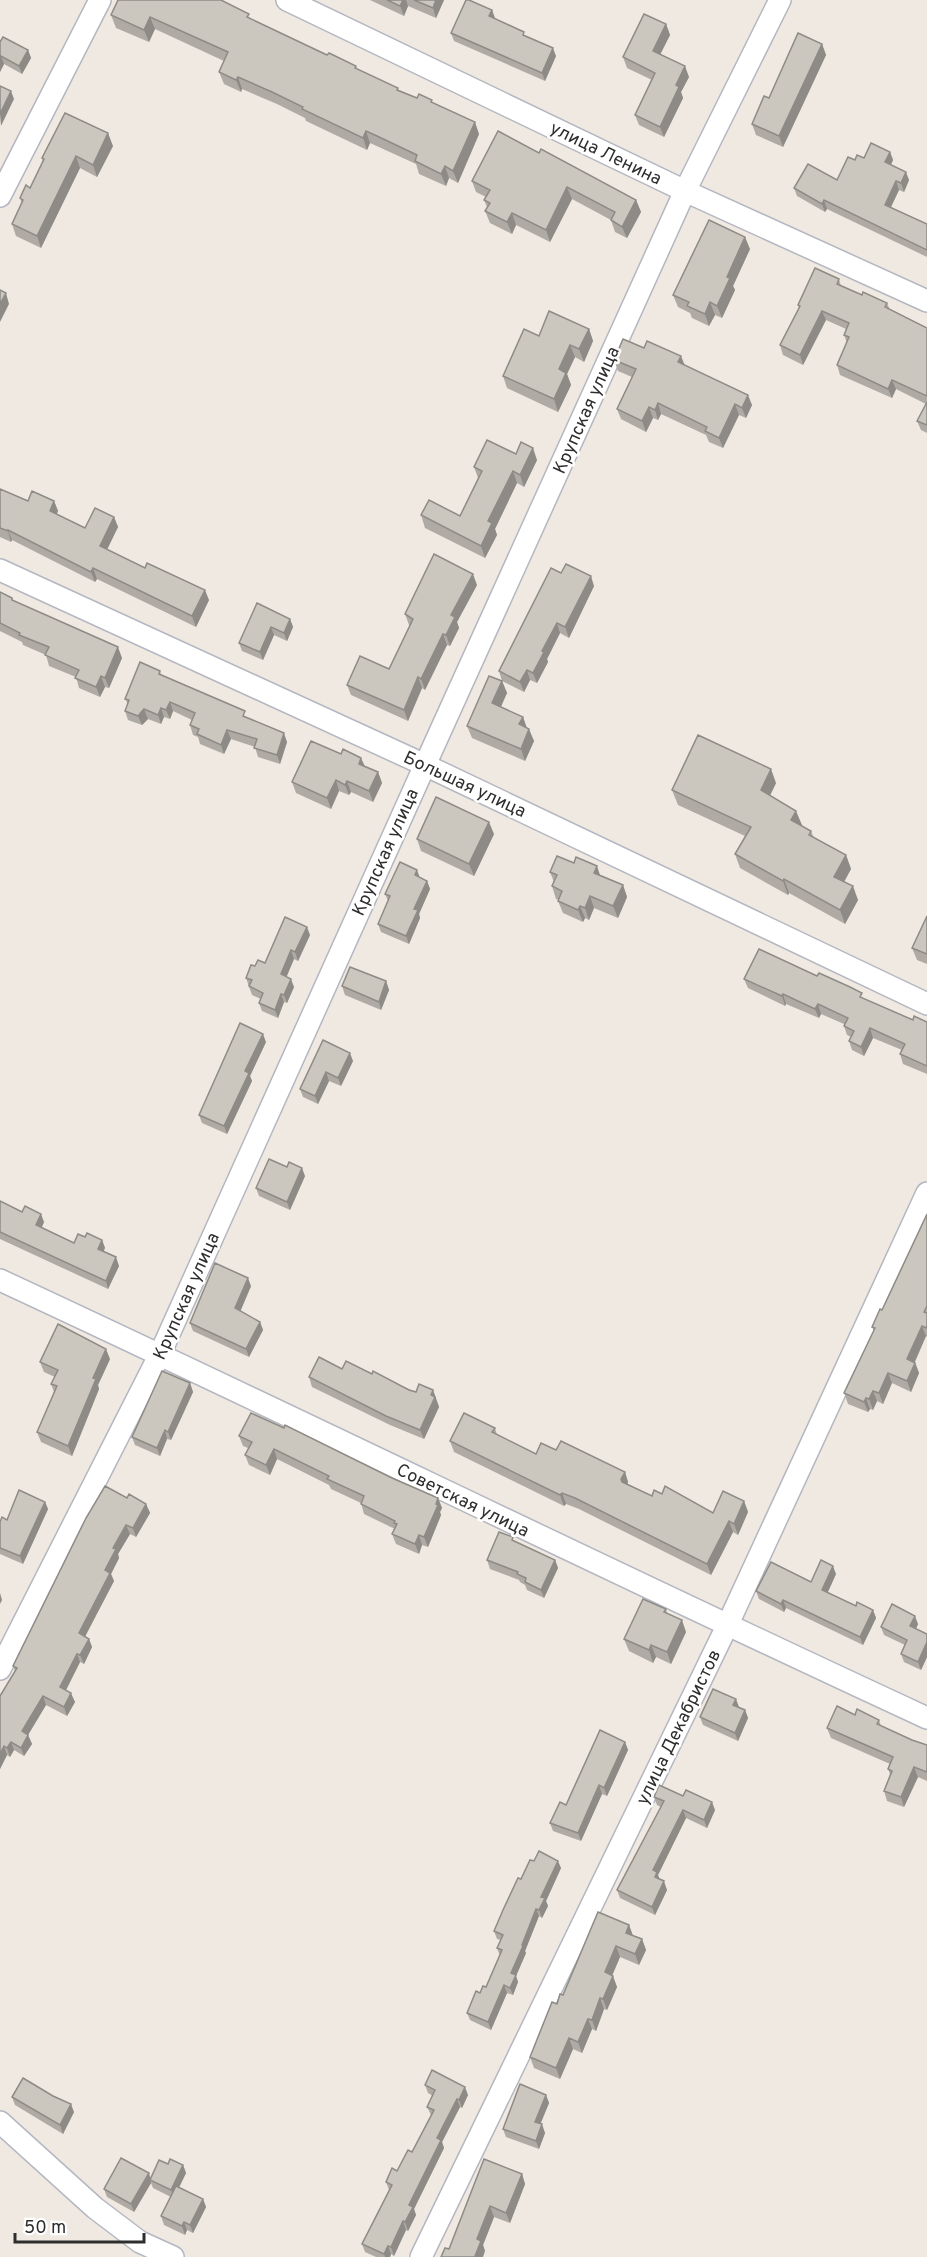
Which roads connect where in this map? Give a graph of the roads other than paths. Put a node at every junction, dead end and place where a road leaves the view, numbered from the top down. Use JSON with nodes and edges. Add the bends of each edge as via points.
{"nodes":[{"id":1,"x":100,"y":0,"type":"edge"},
{"id":2,"x":287,"y":0,"type":"edge"},
{"id":3,"x":780,"y":0,"type":"edge"},
{"id":4,"x":685,"y":191,"type":"junction"},
{"id":5,"x":0,"y":196,"type":"edge"},
{"id":6,"x":927,"y":301,"type":"edge"},
{"id":7,"x":0,"y":570,"type":"edge"},
{"id":8,"x":425,"y":765,"type":"junction"},
{"id":9,"x":927,"y":1004,"type":"edge"},
{"id":10,"x":927,"y":1193,"type":"edge"},
{"id":11,"x":0,"y":1280,"type":"edge"},
{"id":12,"x":160,"y":1354,"type":"junction"},
{"id":13,"x":727,"y":1626,"type":"junction"},
{"id":14,"x":0,"y":1669,"type":"edge"},
{"id":15,"x":927,"y":1718,"type":"edge"},
{"id":16,"x":0,"y":2122,"type":"edge"},
{"id":17,"x":173,"y":2257,"type":"edge"},
{"id":18,"x":421,"y":2257,"type":"edge"}],
"edges":[{"from":1,"to":5,"type":"street"},
{"from":2,"to":4,"type":"street","name":"улица Ленина"},
{"from":3,"to":4,"type":"street","name":"Крупская улица"},
{"from":4,"to":6,"type":"street","name":"улица Ленина"},
{"from":4,"to":8,"type":"street","name":"Крупская улица"},
{"from":7,"to":8,"type":"street","name":"Большая улица"},
{"from":8,"to":9,"type":"street","name":"Большая улица"},
{"from":8,"to":12,"type":"street","name":"Крупская улица"},
{"from":10,"to":13,"type":"street","name":"улица Декабристов"},
{"from":11,"to":12,"type":"street","name":"Советская улица"},
{"from":12,"to":13,"type":"street","name":"Советская улица"},
{"from":12,"to":14,"type":"street","name":"Крупская улица"},
{"from":13,"to":15,"type":"street","name":"Советская улица"},
{"from":13,"to":18,"type":"street","name":"улица Декабристов"},
{"from":16,"to":17,"type":"street","via":[[95,2208],[140,2242]]}]}
